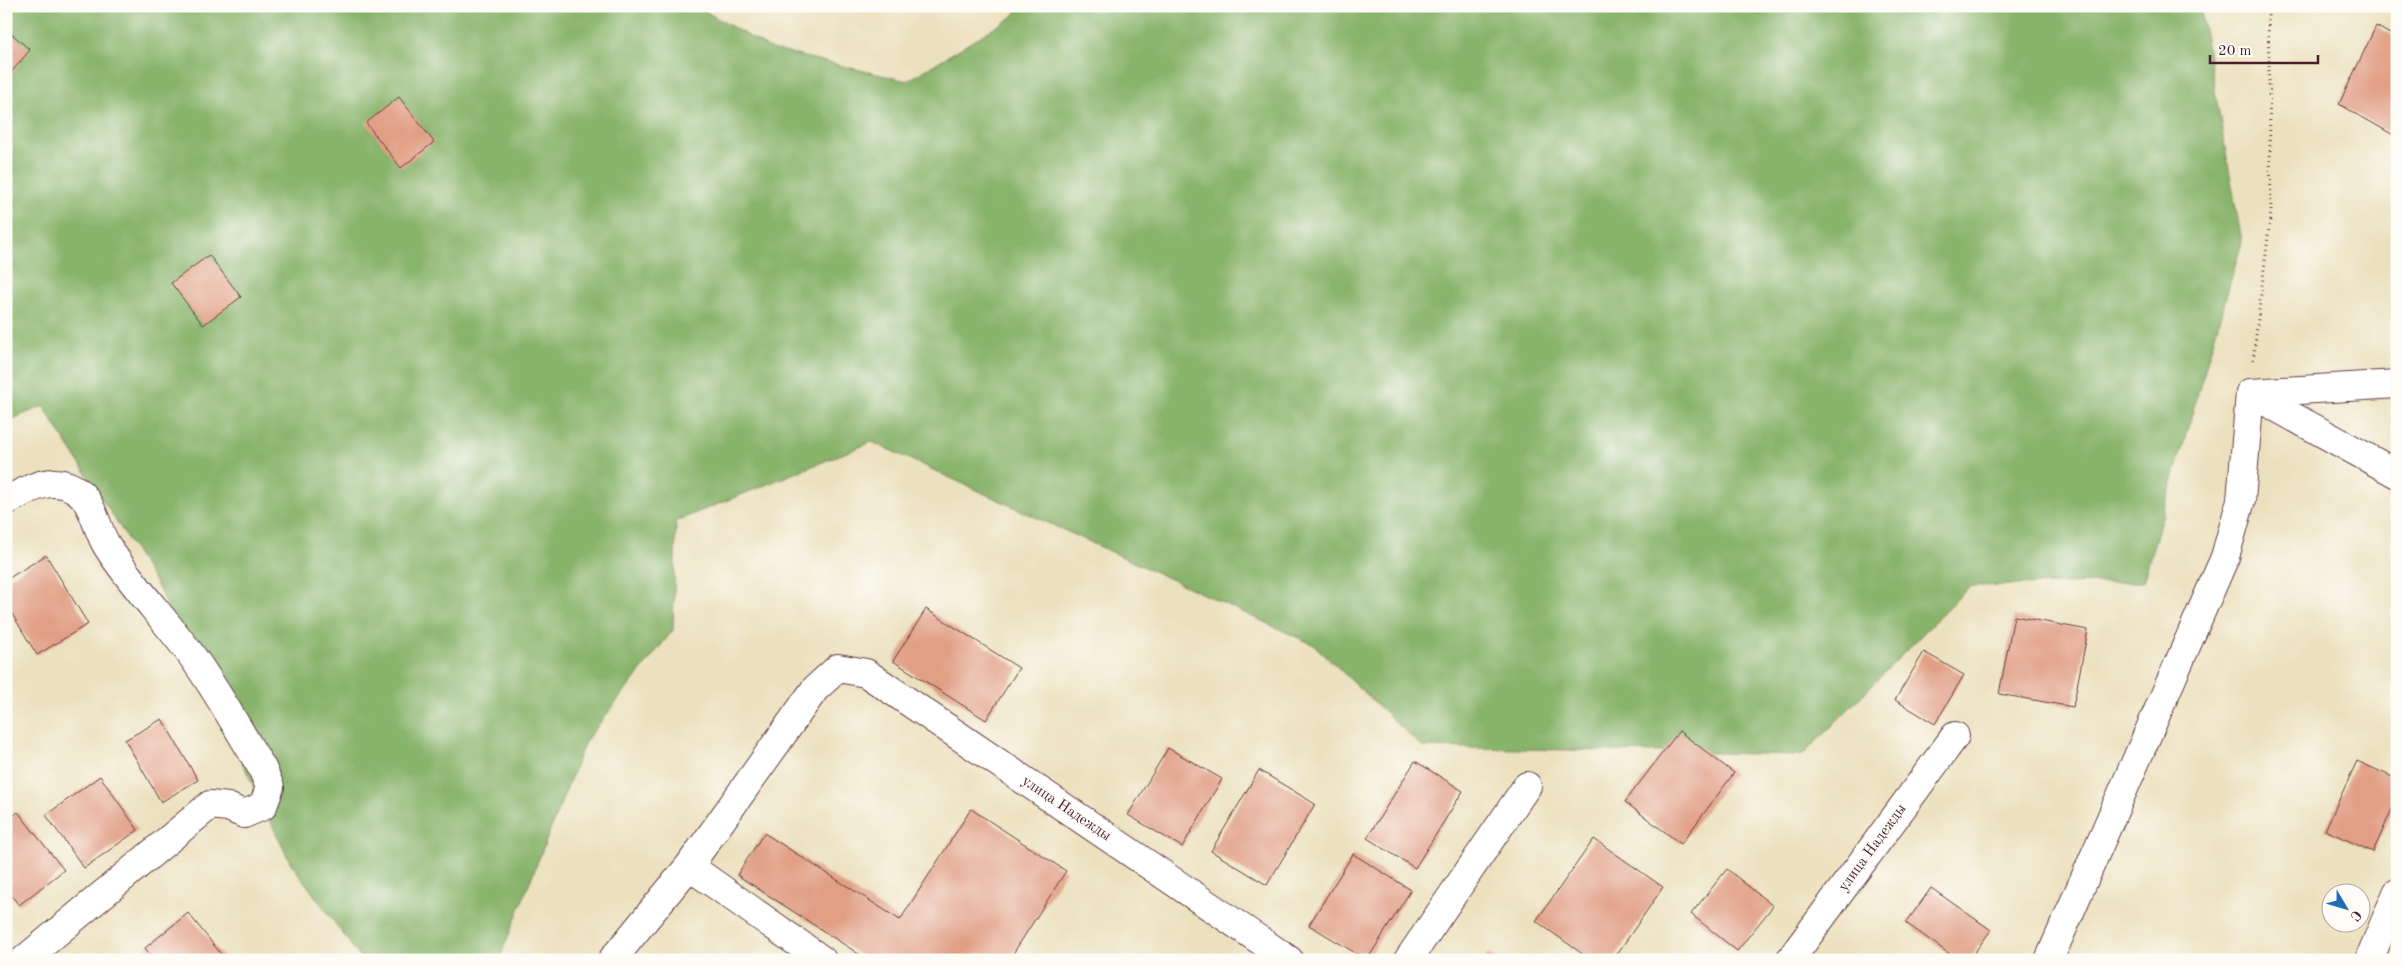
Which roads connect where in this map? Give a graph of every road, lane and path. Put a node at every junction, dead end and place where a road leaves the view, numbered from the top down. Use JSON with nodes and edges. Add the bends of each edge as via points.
{"nodes":[{"id":1,"x":2268,"y":6,"type":"edge"},
{"id":2,"x":2397,"y":384,"type":"edge"},
{"id":3,"x":2250,"y":393,"type":"junction"},
{"id":4,"x":2397,"y":474,"type":"edge"},
{"id":5,"x":6,"y":501,"type":"edge"},
{"id":6,"x":1955,"y":736,"type":"dead end"},
{"id":7,"x":1527,"y":786,"type":"dead end"},
{"id":8,"x":689,"y":866,"type":"junction"},
{"id":9,"x":2397,"y":893,"type":"edge"},
{"id":10,"x":24,"y":960,"type":"edge"},
{"id":11,"x":612,"y":960,"type":"edge"},
{"id":12,"x":822,"y":960,"type":"edge"},
{"id":13,"x":1290,"y":960,"type":"edge"},
{"id":14,"x":1408,"y":960,"type":"edge"},
{"id":15,"x":1790,"y":960,"type":"edge"},
{"id":16,"x":2049,"y":960,"type":"edge"},
{"id":17,"x":2369,"y":960,"type":"edge"}],
"edges":[{"from":1,"to":3,"type":"path","via":[[2271,212]]},
{"from":2,"to":3,"type":"street"},
{"from":3,"to":4,"type":"street"},
{"from":3,"to":16,"type":"street","via":[[2241,500],[2225,557]]},
{"from":5,"to":10,"type":"street","via":[[36,486],[56,482],[75,488],[88,504],[105,544],[121,567],[190,653],[262,768],[270,787],[263,806],[244,814],[228,807],[210,805]]},
{"from":6,"to":15,"type":"street","name":"улица Надежды"},
{"from":7,"to":14,"type":"street"},
{"from":8,"to":11,"type":"street"},
{"from":8,"to":12,"type":"street"},
{"from":8,"to":13,"type":"street","name":"улица Надежды","via":[[815,689],[838,668],[866,673]]},
{"from":9,"to":17,"type":"street"}]}
